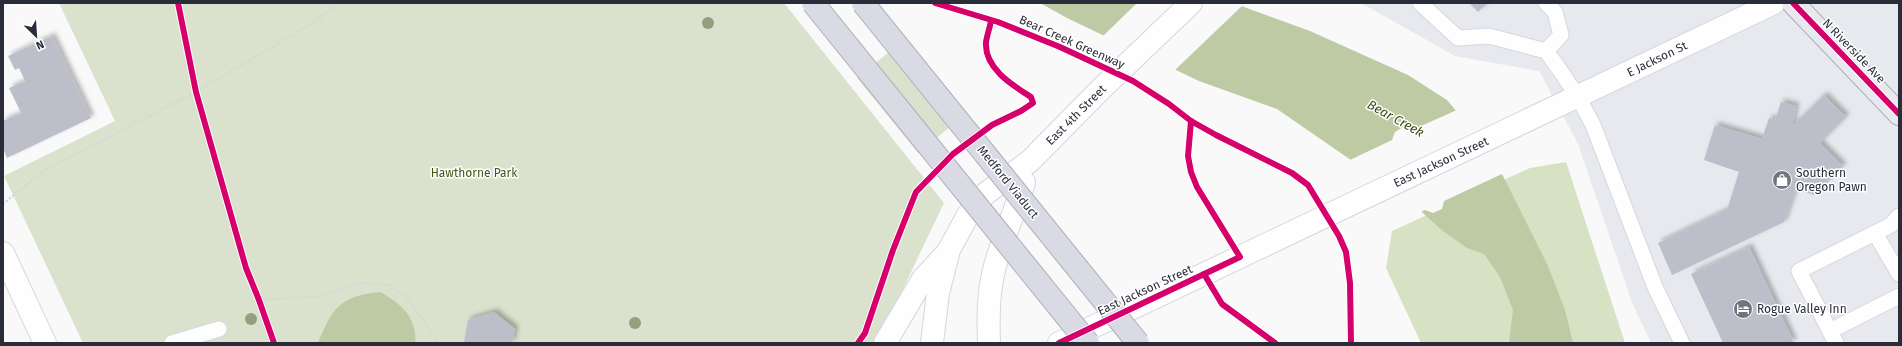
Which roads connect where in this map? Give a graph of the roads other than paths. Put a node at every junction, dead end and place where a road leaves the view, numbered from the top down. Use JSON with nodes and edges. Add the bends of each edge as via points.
{"nodes":[{"id":1,"x":814,"y":3,"type":"edge"},
{"id":2,"x":863,"y":3,"type":"edge"},
{"id":3,"x":1191,"y":3,"type":"edge"},
{"id":4,"x":1420,"y":3,"type":"edge"},
{"id":5,"x":1546,"y":3,"type":"edge"},
{"id":6,"x":1774,"y":3,"type":"edge"},
{"id":7,"x":1793,"y":3,"type":"edge"},
{"id":8,"x":1546,"y":51,"type":"junction"},
{"id":9,"x":1578,"y":97,"type":"junction"},
{"id":10,"x":1899,"y":114,"type":"edge"},
{"id":11,"x":1540,"y":115,"type":"joint"},
{"id":12,"x":1030,"y":161,"type":"junction"},
{"id":13,"x":1899,"y":216,"type":"edge"},
{"id":14,"x":1875,"y":233,"type":"junction"},
{"id":15,"x":949,"y":250,"type":"junction"},
{"id":16,"x":3,"y":253,"type":"edge"},
{"id":17,"x":1899,"y":274,"type":"edge"},
{"id":18,"x":1899,"y":296,"type":"edge"},
{"id":19,"x":219,"y":329,"type":"dead end"},
{"id":20,"x":1833,"y":337,"type":"edge"},
{"id":21,"x":45,"y":343,"type":"edge"},
{"id":22,"x":172,"y":343,"type":"edge"},
{"id":23,"x":885,"y":343,"type":"edge"},
{"id":24,"x":932,"y":343,"type":"edge"},
{"id":25,"x":989,"y":343,"type":"edge"},
{"id":26,"x":1059,"y":343,"type":"edge"},
{"id":27,"x":1088,"y":343,"type":"edge"},
{"id":28,"x":1138,"y":343,"type":"edge"},
{"id":29,"x":1682,"y":343,"type":"edge"}],
"edges":[{"from":1,"to":27,"type":"highway","bridge":true},
{"from":2,"to":28,"type":"highway","name":"Medford Viaduct","bridge":true},
{"from":3,"to":12,"type":"main road","name":"East 4th Street"},
{"from":4,"to":8,"type":"lane","via":[[1458,38],[1489,36]]},
{"from":5,"to":8,"type":"lane","via":[[1555,12],[1561,35]]},
{"from":6,"to":9,"type":"main road","name":"E Jackson St"},
{"from":7,"to":10,"type":"main road","name":"N Riverside Ave"},
{"from":8,"to":9,"type":"lane"},
{"from":9,"to":11,"type":"main road","name":"E Jackson St"},
{"from":9,"to":29,"type":"lane","via":[[1593,125],[1655,287]]},
{"from":11,"to":26,"type":"main road","name":"East Jackson Street"},
{"from":12,"to":15,"type":"main road","name":"East 4th Street","via":[[985,194],[968,215]]},
{"from":12,"to":25,"type":"main road","name":"East 4th Street","via":[[995,266],[989,306]]},
{"from":13,"to":14,"type":"lane"},
{"from":14,"to":17,"type":"lane"},
{"from":14,"to":20,"type":"lane","via":[[1799,271]]},
{"from":15,"to":23,"type":"main road","via":[[923,279]]},
{"from":15,"to":24,"type":"main road","name":"East 4th Street","via":[[938,293]]},
{"from":16,"to":21,"type":"main road"},
{"from":18,"to":20,"type":"lane"},
{"from":19,"to":22,"type":"lane"}]}
